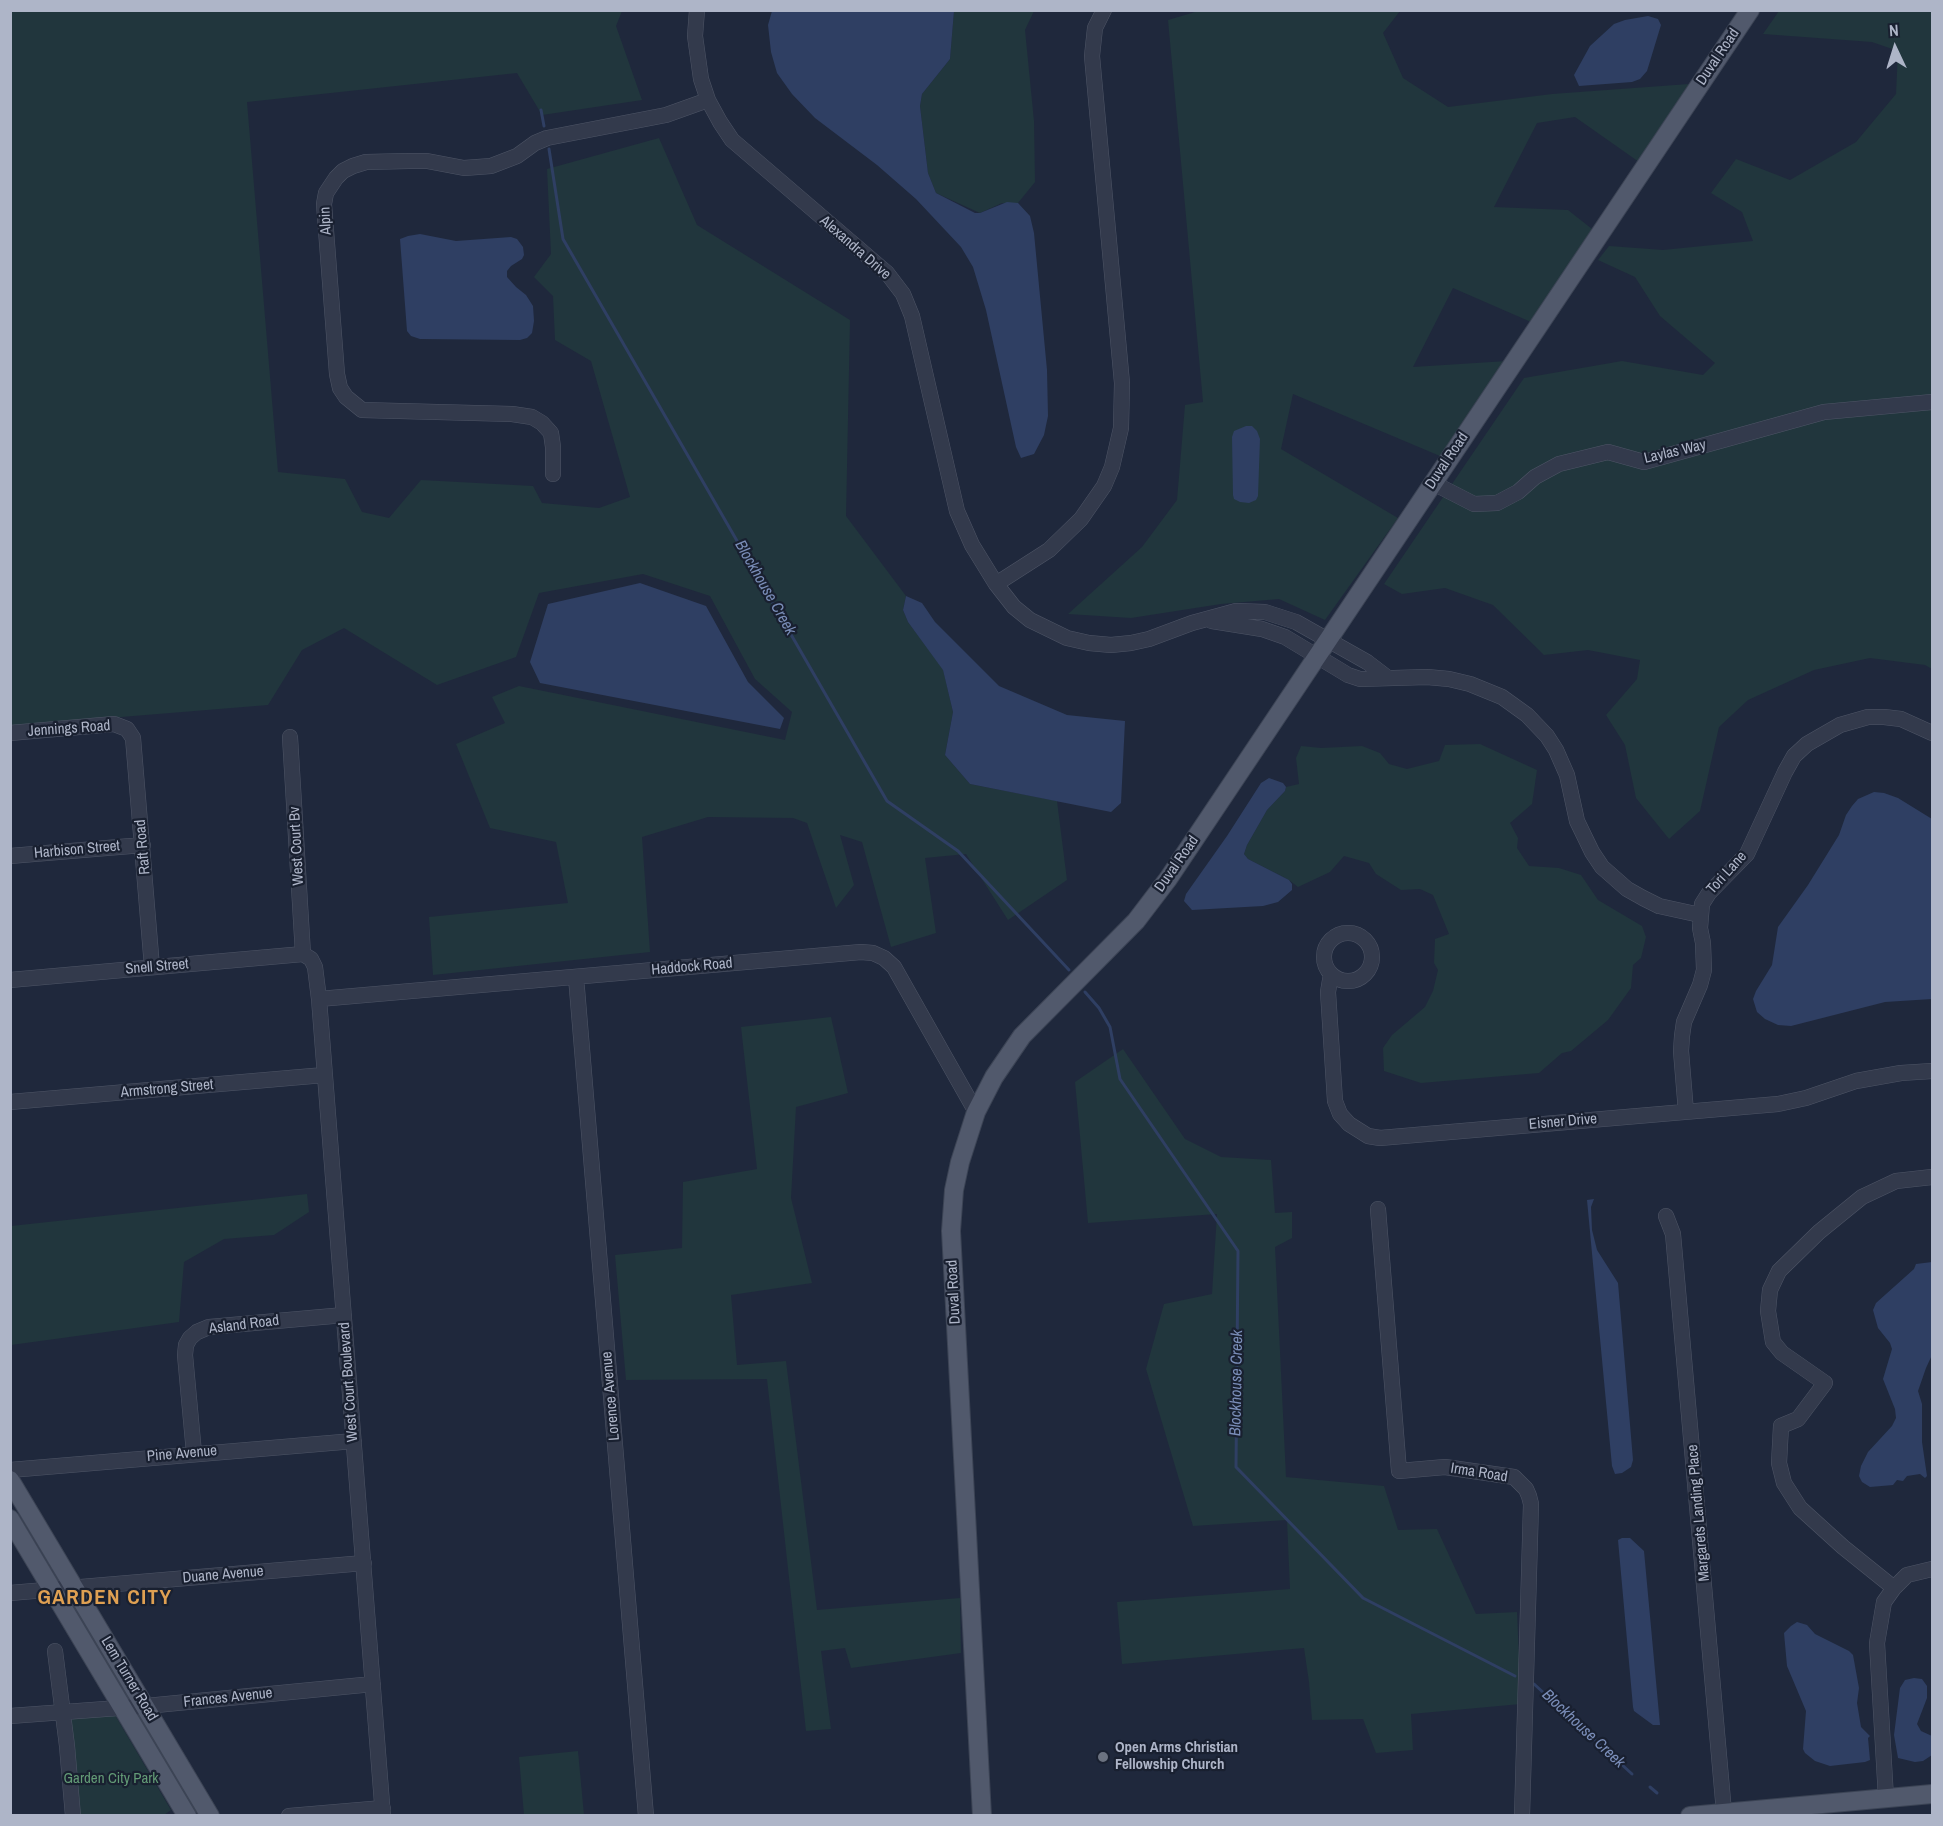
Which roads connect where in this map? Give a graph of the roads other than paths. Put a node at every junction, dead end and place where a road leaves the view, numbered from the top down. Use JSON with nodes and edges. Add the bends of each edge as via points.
{"nodes":[{"id":1,"x":697,"y":10,"type":"edge"},
{"id":2,"x":1104,"y":10,"type":"edge"},
{"id":3,"x":1744,"y":19,"type":"edge"},
{"id":4,"x":708,"y":100,"type":"junction"},
{"id":5,"x":1932,"y":402,"type":"edge"},
{"id":6,"x":553,"y":474,"type":"dead end"},
{"id":7,"x":1433,"y":483,"type":"junction"},
{"id":8,"x":996,"y":584,"type":"junction"},
{"id":9,"x":1206,"y":621,"type":"junction"},
{"id":10,"x":1327,"y":640,"type":"junction"},
{"id":11,"x":1317,"y":656,"type":"junction"},
{"id":12,"x":1388,"y":678,"type":"junction"},
{"id":13,"x":127,"y":729,"type":"joint"},
{"id":14,"x":1932,"y":733,"type":"edge"},
{"id":15,"x":10,"y":734,"type":"edge"},
{"id":16,"x":291,"y":737,"type":"dead end"},
{"id":17,"x":143,"y":845,"type":"junction"},
{"id":18,"x":10,"y":856,"type":"edge"},
{"id":19,"x":1700,"y":915,"type":"junction"},
{"id":20,"x":303,"y":954,"type":"junction"},
{"id":21,"x":152,"y":967,"type":"junction"},
{"id":22,"x":1330,"y":974,"type":"dead end"},
{"id":23,"x":576,"y":977,"type":"junction"},
{"id":24,"x":10,"y":980,"type":"edge"},
{"id":25,"x":320,"y":999,"type":"junction"},
{"id":26,"x":1932,"y":1071,"type":"edge"},
{"id":27,"x":324,"y":1075,"type":"junction"},
{"id":28,"x":10,"y":1102,"type":"edge"},
{"id":29,"x":976,"y":1112,"type":"junction"},
{"id":30,"x":1686,"y":1112,"type":"junction"},
{"id":31,"x":1932,"y":1177,"type":"edge"},
{"id":32,"x":1378,"y":1209,"type":"dead end"},
{"id":33,"x":1666,"y":1216,"type":"dead end"},
{"id":34,"x":344,"y":1315,"type":"junction"},
{"id":35,"x":354,"y":1441,"type":"junction"},
{"id":36,"x":194,"y":1453,"type":"junction"},
{"id":37,"x":10,"y":1470,"type":"edge"},
{"id":38,"x":10,"y":1480,"type":"edge"},
{"id":39,"x":10,"y":1519,"type":"edge"},
{"id":40,"x":364,"y":1563,"type":"junction"},
{"id":41,"x":1932,"y":1569,"type":"edge"},
{"id":42,"x":75,"y":1588,"type":"junction"},
{"id":43,"x":1894,"y":1588,"type":"junction"},
{"id":44,"x":52,"y":1590,"type":"junction"},
{"id":45,"x":10,"y":1593,"type":"edge"},
{"id":46,"x":56,"y":1652,"type":"dead end"},
{"id":47,"x":373,"y":1684,"type":"junction"},
{"id":48,"x":146,"y":1706,"type":"junction"},
{"id":49,"x":123,"y":1708,"type":"junction"},
{"id":50,"x":63,"y":1712,"type":"junction"},
{"id":51,"x":10,"y":1716,"type":"edge"},
{"id":52,"x":1932,"y":1794,"type":"edge"},
{"id":53,"x":1886,"y":1798,"type":"junction"},
{"id":54,"x":383,"y":1812,"type":"edge"},
{"id":55,"x":1724,"y":1812,"type":"junction"},
{"id":56,"x":73,"y":1815,"type":"edge"},
{"id":57,"x":187,"y":1815,"type":"edge"},
{"id":58,"x":210,"y":1815,"type":"edge"},
{"id":59,"x":289,"y":1815,"type":"edge"},
{"id":60,"x":646,"y":1815,"type":"edge"},
{"id":61,"x":982,"y":1815,"type":"edge"},
{"id":62,"x":1522,"y":1815,"type":"edge"},
{"id":63,"x":1690,"y":1815,"type":"edge"}],
"edges":[{"from":1,"to":4,"type":"street","name":"Alexandra Drive","via":[[697,58]]},
{"from":2,"to":8,"type":"street","via":[[1095,28],[1092,56],[1122,383],[1121,428],[1104,486],[1081,519],[1049,550]]},
{"from":3,"to":7,"type":"main road","name":"Duval Road"},
{"from":4,"to":6,"type":"street","name":"Alpin","via":[[666,115],[547,138],[491,166],[366,162],[330,173],[324,204],[337,374],[346,397],[362,410],[532,417],[551,434]]},
{"from":4,"to":8,"type":"street","name":"Alexandra Drive","via":[[732,140],[887,273],[903,294],[912,316],[957,511]]},
{"from":5,"to":7,"type":"street","name":"Laylas Way","via":[[1824,412],[1644,462],[1608,452],[1559,464],[1497,503],[1474,504]]},
{"from":7,"to":10,"type":"main road","name":"Duval Road"},
{"from":8,"to":9,"type":"street","name":"Alexandra Drive","via":[[1029,620],[1067,638],[1089,643],[1131,643]]},
{"from":9,"to":10,"type":"street","name":"Alexandra Drive","via":[[1236,611],[1265,612],[1296,622]]},
{"from":9,"to":11,"type":"street","name":"Alexandra Drive","via":[[1262,629]]},
{"from":10,"to":11,"type":"main road","name":"Duval Road"},
{"from":10,"to":12,"type":"street","name":"Alexandra Drive"},
{"from":11,"to":12,"type":"street","name":"Alexandra Drive","via":[[1360,679]]},
{"from":11,"to":29,"type":"main road","name":"Duval Road","via":[[1168,879],[1136,921],[1022,1036]]},
{"from":12,"to":19,"type":"street","name":"Alexandra Drive","via":[[1449,679],[1488,690],[1516,705],[1556,750],[1567,775],[1577,821],[1602,867],[1627,889],[1659,906]]},
{"from":13,"to":15,"type":"street","name":"Jennings Road","via":[[114,724]]},
{"from":13,"to":17,"type":"street","name":"Raft Road","via":[[133,738]]},
{"from":14,"to":19,"type":"street","name":"Tori Lane","via":[[1901,719],[1868,717],[1840,725],[1807,744],[1785,772],[1747,854],[1709,892]]},
{"from":16,"to":20,"type":"street","name":"West Court Bv"},
{"from":17,"to":18,"type":"street","name":"Harbison Street"},
{"from":17,"to":21,"type":"street","name":"Raft Road"},
{"from":19,"to":30,"type":"street","name":"Tori Lane","via":[[1704,970],[1684,1022],[1681,1050]]},
{"from":20,"to":21,"type":"street","name":"Snell Street"},
{"from":20,"to":25,"type":"street","name":"West Court Boulevard","via":[[315,967]]},
{"from":21,"to":24,"type":"street","name":"Snell Street"},
{"from":22,"to":30,"type":"street","name":"Eisner Drive","via":[[1335,1101],[1349,1124],[1368,1136]]},
{"from":23,"to":25,"type":"street","name":"Haddock Road"},
{"from":23,"to":29,"type":"street","name":"Haddock Road","via":[[873,953],[894,967]]},
{"from":23,"to":60,"type":"street","name":"Lorence Avenue"},
{"from":25,"to":27,"type":"street","name":"West Court Boulevard"},
{"from":26,"to":30,"type":"street","name":"Eisner Drive","via":[[1866,1078],[1778,1104]]},
{"from":27,"to":28,"type":"street","name":"Armstrong Street"},
{"from":27,"to":34,"type":"street","name":"West Court Boulevard"},
{"from":29,"to":61,"type":"main road","name":"Duval Road","via":[[954,1190],[951,1231]]},
{"from":31,"to":43,"type":"street","via":[[1896,1181],[1862,1197],[1819,1232],[1779,1271],[1770,1290],[1768,1311],[1773,1342],[1782,1353],[1825,1383],[1798,1419],[1781,1426],[1779,1463],[1784,1483],[1800,1508]]},
{"from":32,"to":62,"type":"street","name":"Irma Road","via":[[1400,1471],[1445,1467],[1514,1478],[1526,1489],[1531,1504]]},
{"from":33,"to":55,"type":"street","name":"Margarets Landing Place","via":[[1673,1234]]},
{"from":34,"to":35,"type":"street","name":"West Court Boulevard"},
{"from":34,"to":36,"type":"street","name":"Asland Road","via":[[209,1328],[190,1338],[185,1355]]},
{"from":35,"to":36,"type":"street","name":"Pine Avenue"},
{"from":35,"to":40,"type":"street","name":"West Court Boulevard"},
{"from":36,"to":37,"type":"street","name":"Pine Avenue"},
{"from":38,"to":42,"type":"main road","name":"Lem Turner Road"},
{"from":39,"to":44,"type":"main road","name":"Lem Turner Road"},
{"from":40,"to":42,"type":"street","name":"Duane Avenue"},
{"from":40,"to":47,"type":"street","name":"West Court Boulevard"},
{"from":41,"to":43,"type":"street","via":[[1907,1575]]},
{"from":42,"to":44,"type":"street","name":"Duane Avenue"},
{"from":42,"to":48,"type":"main road","name":"Lem Turner Road"},
{"from":43,"to":53,"type":"street","via":[[1884,1602],[1877,1643]]},
{"from":44,"to":45,"type":"street","name":"Duane Avenue"},
{"from":44,"to":49,"type":"main road","name":"Lem Turner Road"},
{"from":46,"to":50,"type":"street"},
{"from":47,"to":48,"type":"street","name":"Frances Avenue"},
{"from":47,"to":54,"type":"street","name":"West Court Boulevard"},
{"from":48,"to":49,"type":"street","name":"Frances Avenue"},
{"from":48,"to":58,"type":"main road","name":"Lem Turner Road"},
{"from":49,"to":50,"type":"street","name":"Frances Avenue"},
{"from":49,"to":57,"type":"main road","name":"Lem Turner Road"},
{"from":50,"to":51,"type":"street","name":"Frances Avenue"},
{"from":50,"to":56,"type":"street"},
{"from":52,"to":53,"type":"main road"},
{"from":53,"to":55,"type":"main road"},
{"from":54,"to":59,"type":"street"},
{"from":55,"to":63,"type":"main road"}]}
